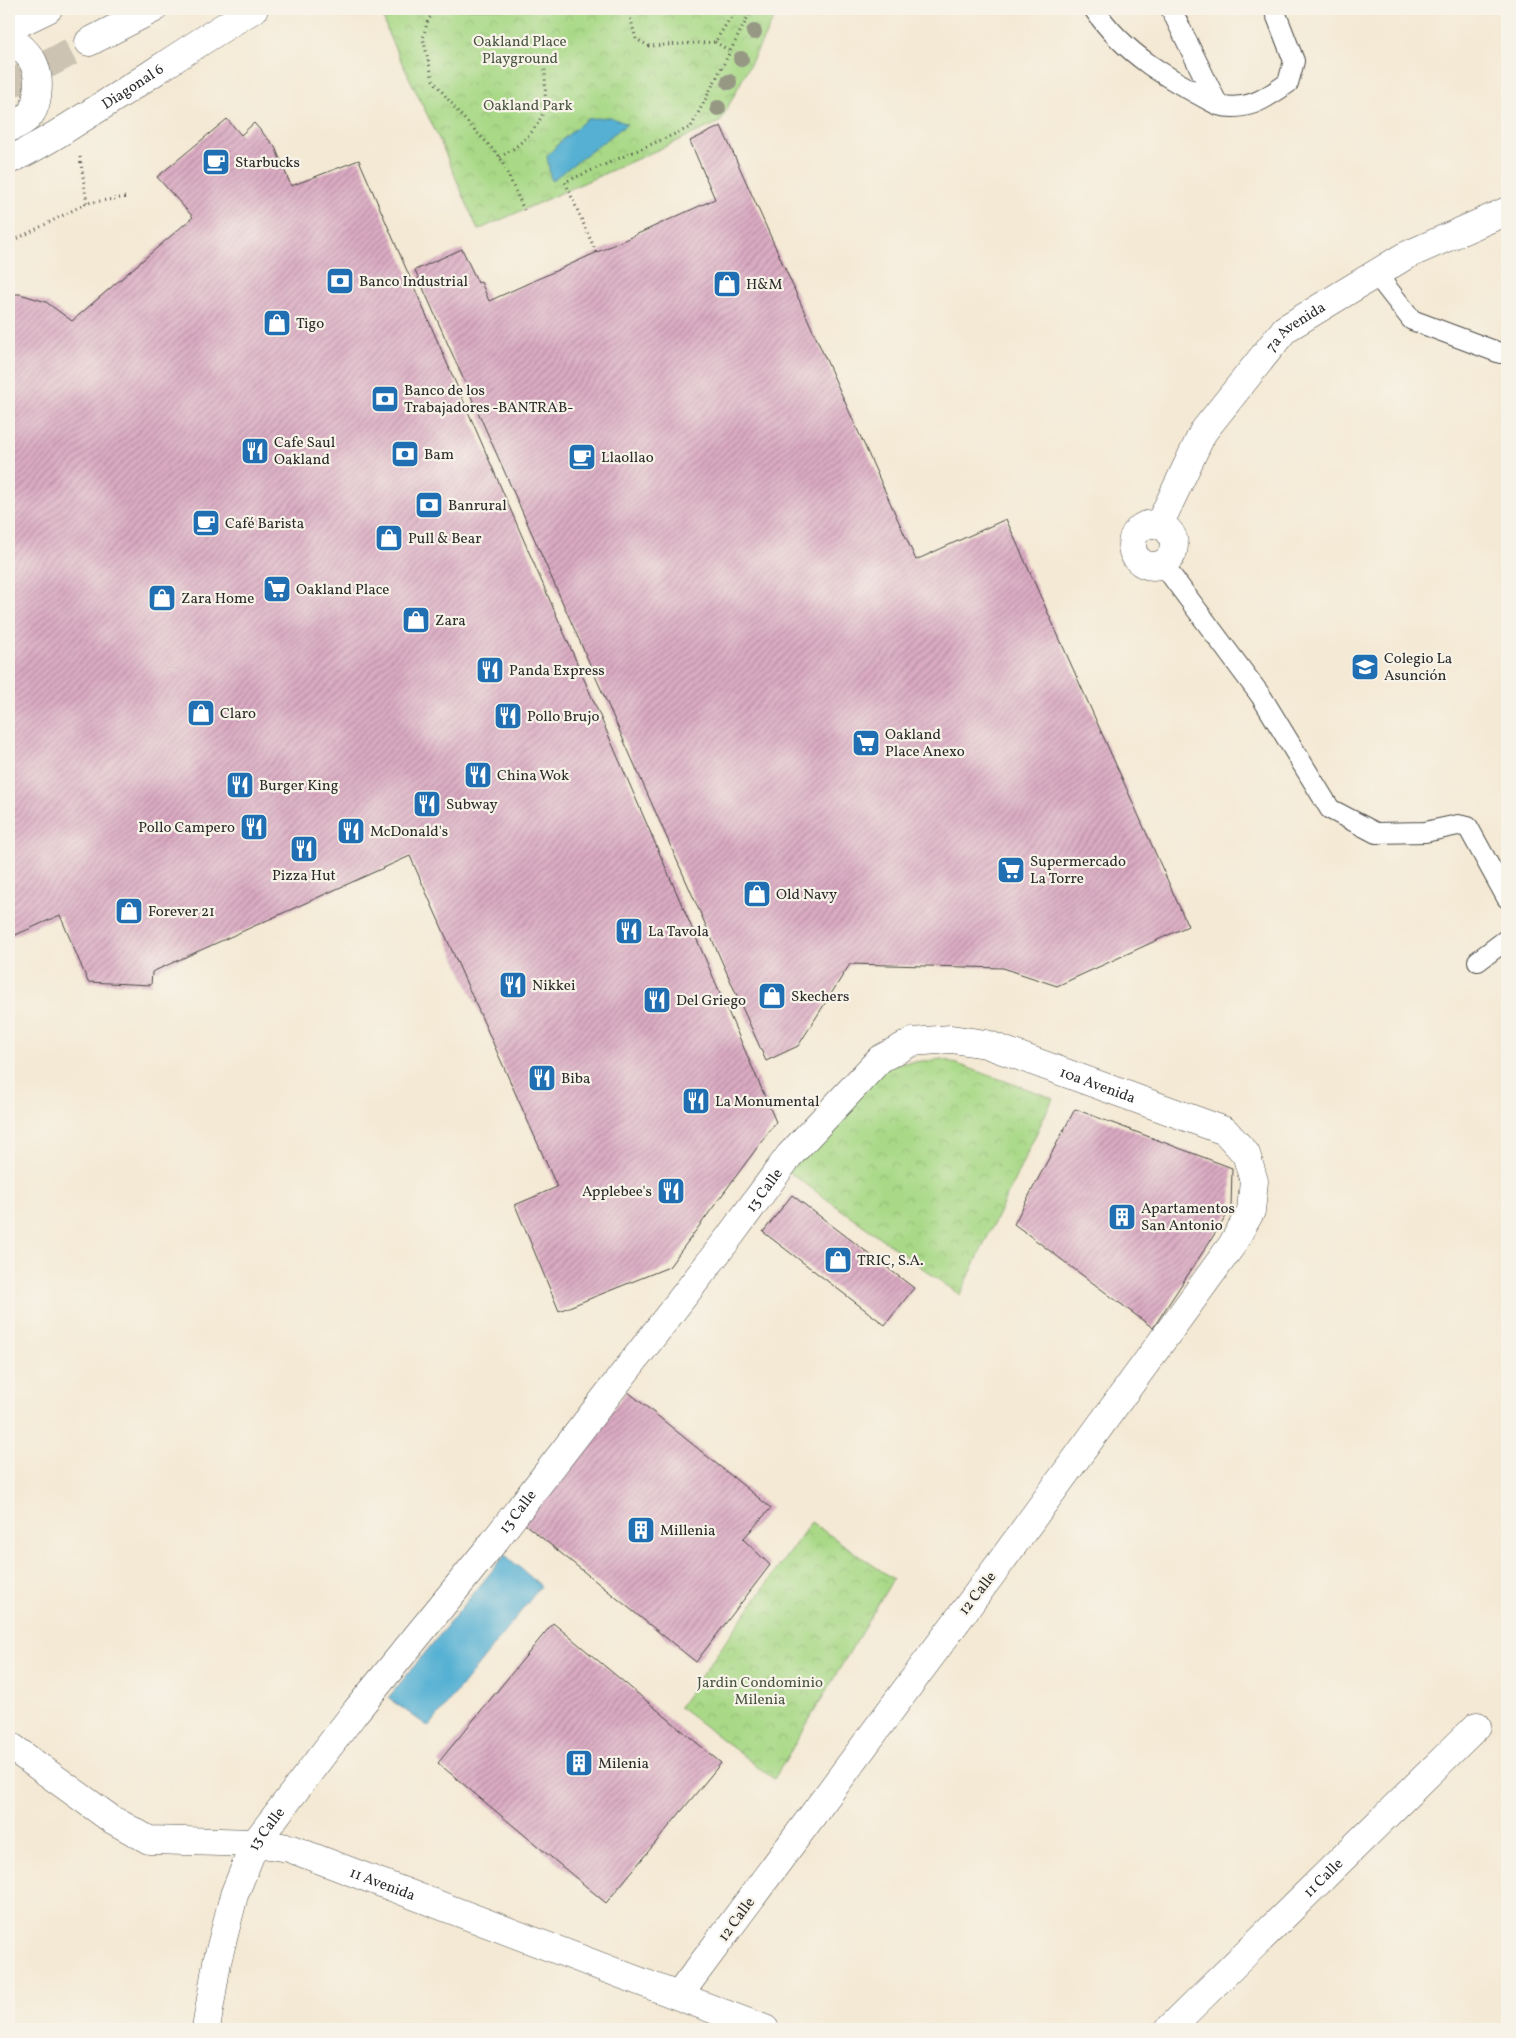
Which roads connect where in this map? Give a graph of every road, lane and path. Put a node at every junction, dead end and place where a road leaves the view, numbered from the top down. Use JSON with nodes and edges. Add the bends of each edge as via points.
{"nodes":[{"id":1,"x":48,"y":9,"type":"edge"},
{"id":2,"x":153,"y":9,"type":"edge"},
{"id":3,"x":254,"y":9,"type":"edge"},
{"id":4,"x":436,"y":9,"type":"edge"},
{"id":5,"x":628,"y":9,"type":"edge"},
{"id":6,"x":736,"y":9,"type":"edge"},
{"id":7,"x":752,"y":9,"type":"edge"},
{"id":8,"x":1094,"y":9,"type":"edge"},
{"id":9,"x":1171,"y":9,"type":"edge"},
{"id":10,"x":1274,"y":9,"type":"edge"},
{"id":11,"x":9,"y":28,"type":"edge"},
{"id":12,"x":9,"y":36,"type":"edge"},
{"id":13,"x":89,"y":42,"type":"tunnel mouth"},
{"id":14,"x":715,"y":42,"type":"junction"},
{"id":15,"x":730,"y":51,"type":"junction"},
{"id":16,"x":545,"y":68,"type":"dead end"},
{"id":17,"x":1218,"y":105,"type":"junction"},
{"id":18,"x":9,"y":128,"type":"edge"},
{"id":19,"x":500,"y":157,"type":"junction"},
{"id":20,"x":9,"y":160,"type":"edge"},
{"id":21,"x":127,"y":197,"type":"dead end"},
{"id":22,"x":524,"y":210,"type":"dead end"},
{"id":23,"x":1507,"y":211,"type":"edge"},
{"id":24,"x":9,"y":243,"type":"edge"},
{"id":25,"x":596,"y":252,"type":"dead end"},
{"id":26,"x":1376,"y":274,"type":"junction"},
{"id":27,"x":1507,"y":352,"type":"edge"},
{"id":28,"x":1162,"y":563,"type":"joint"},
{"id":29,"x":1507,"y":898,"type":"edge"},
{"id":30,"x":1507,"y":939,"type":"edge"},
{"id":31,"x":1478,"y":961,"type":"dead end"},
{"id":32,"x":912,"y":1042,"type":"joint"},
{"id":33,"x":1254,"y":1181,"type":"joint"},
{"id":34,"x":1477,"y":1726,"type":"dead end"},
{"id":35,"x":9,"y":1745,"type":"edge"},
{"id":36,"x":255,"y":1844,"type":"junction"},
{"id":37,"x":679,"y":1996,"type":"junction"},
{"id":38,"x":206,"y":2029,"type":"edge"},
{"id":39,"x":765,"y":2029,"type":"edge"},
{"id":40,"x":1168,"y":2029,"type":"edge"}],
"edges":[{"from":1,"to":11,"type":"street"},
{"from":2,"to":13,"type":"street"},
{"from":3,"to":20,"type":"street","name":"Diagonal 6","via":[[97,110],[25,154]]},
{"from":4,"to":19,"type":"path","via":[[428,20],[423,38],[433,80]]},
{"from":5,"to":14,"type":"path","via":[[636,39],[648,46]]},
{"from":6,"to":14,"type":"path"},
{"from":7,"to":15,"type":"path"},
{"from":8,"to":17,"type":"lane","via":[[1104,25],[1128,50],[1173,81]]},
{"from":9,"to":17,"type":"lane"},
{"from":10,"to":17,"type":"lane","via":[[1294,61],[1288,83],[1260,102],[1230,108]]},
{"from":12,"to":18,"type":"street","via":[[33,62],[38,90],[30,114]]},
{"from":14,"to":15,"type":"path"},
{"from":15,"to":25,"type":"path","via":[[691,127],[565,182]]},
{"from":16,"to":19,"type":"path","via":[[542,116],[516,148]]},
{"from":19,"to":22,"type":"path"},
{"from":21,"to":24,"type":"path","via":[[87,203]]},
{"from":23,"to":26,"type":"street","name":"7a Avenida","via":[[1405,256]]},
{"from":26,"to":27,"type":"lane","via":[[1412,320],[1500,353]]},
{"from":26,"to":28,"type":"street","name":"7a Avenida","via":[[1285,329],[1203,432],[1159,525],[1171,535],[1173,543],[1168,558]]},
{"from":28,"to":29,"type":"lane","via":[[1261,696],[1330,809],[1376,833],[1425,832],[1458,825],[1468,827]]},
{"from":30,"to":31,"type":"lane"},
{"from":32,"to":33,"type":"street","name":"10a Avenida","via":[[952,1039],[986,1044],[1225,1131],[1246,1154]]},
{"from":32,"to":36,"type":"street","name":"13 Calle","via":[[880,1058],[789,1156],[493,1543],[356,1711]]},
{"from":33,"to":37,"type":"street","name":"12 Calle","via":[[1251,1210],[1232,1245]]},
{"from":34,"to":40,"type":"street","name":"11 Calle"},
{"from":35,"to":36,"type":"street","name":"11 Avenida","via":[[111,1819],[149,1840]]},
{"from":36,"to":37,"type":"street","name":"11 Avenida","via":[[289,1848]]},
{"from":36,"to":38,"type":"street","name":"13 Calle","via":[[234,1896],[217,1962]]},
{"from":37,"to":39,"type":"street","name":"11 Avenida"}]}
